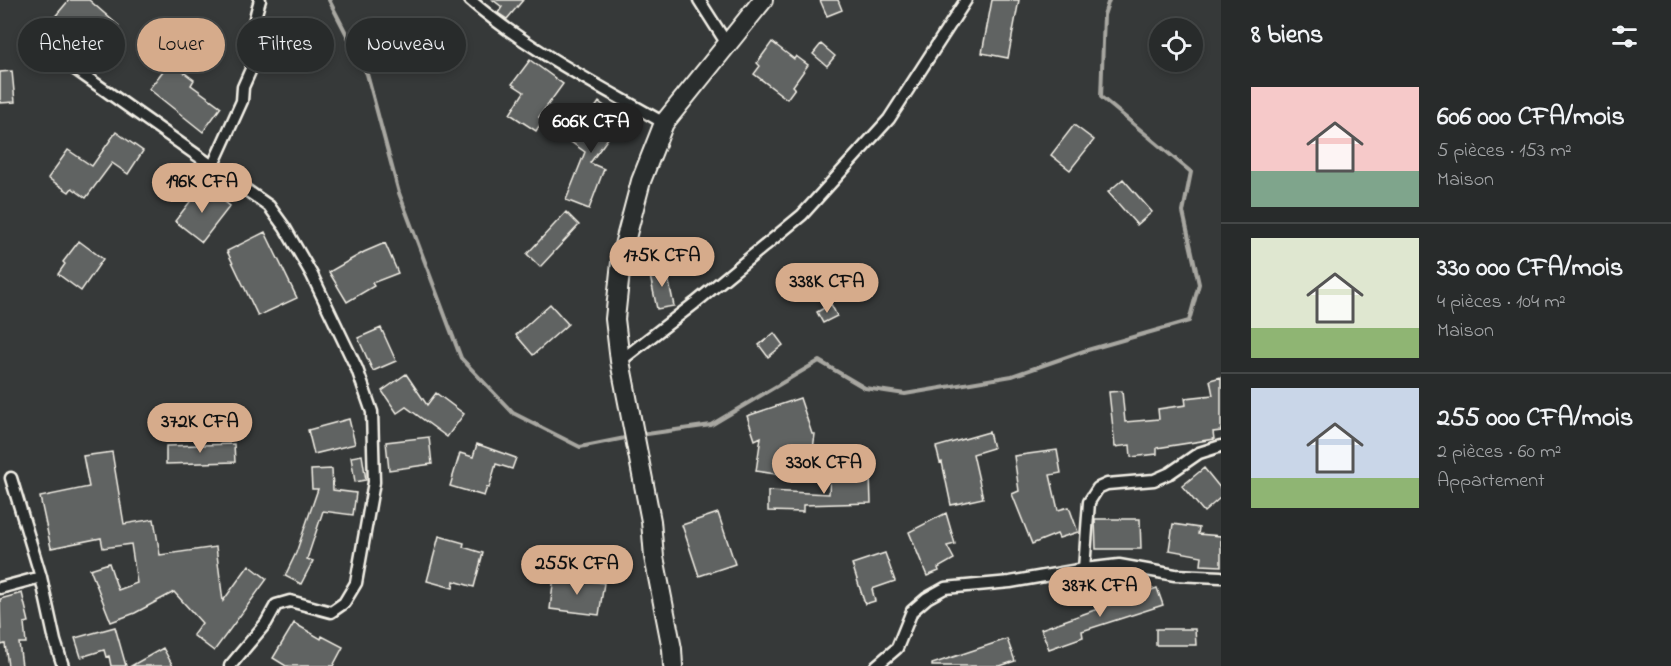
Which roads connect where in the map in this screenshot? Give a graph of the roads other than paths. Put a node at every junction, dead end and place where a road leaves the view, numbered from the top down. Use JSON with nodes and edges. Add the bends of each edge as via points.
{"nodes":[{"id":1,"x":260,"y":0,"type":"edge"},
{"id":2,"x":470,"y":0,"type":"edge"},
{"id":3,"x":699,"y":0,"type":"edge"},
{"id":4,"x":763,"y":0,"type":"edge"},
{"id":5,"x":966,"y":0,"type":"edge"},
{"id":6,"x":727,"y":44,"type":"junction"},
{"id":7,"x":80,"y":72,"type":"edge"},
{"id":8,"x":664,"y":123,"type":"junction"},
{"id":9,"x":213,"y":165,"type":"junction"},
{"id":10,"x":620,"y":361,"type":"junction"},
{"id":11,"x":1221,"y":446,"type":"edge"},
{"id":12,"x":10,"y":478,"type":"dead end"},
{"id":13,"x":651,"y":521,"type":"junction"},
{"id":14,"x":1084,"y":569,"type":"junction"},
{"id":15,"x":1221,"y":576,"type":"edge"},
{"id":16,"x":42,"y":577,"type":"junction"},
{"id":17,"x":0,"y":588,"type":"edge"},
{"id":18,"x":63,"y":666,"type":"edge"},
{"id":19,"x":230,"y":666,"type":"edge"},
{"id":20,"x":673,"y":666,"type":"edge"},
{"id":21,"x":685,"y":666,"type":"edge"},
{"id":22,"x":876,"y":666,"type":"edge"}],
"edges":[{"from":1,"to":9,"type":"street","via":[[254,36],[260,49]]},
{"from":2,"to":8,"type":"street","via":[[558,62]]},
{"from":3,"to":6,"type":"street"},
{"from":4,"to":6,"type":"highway"},
{"from":5,"to":10,"type":"street","via":[[889,119],[802,215]]},
{"from":6,"to":8,"type":"highway"},
{"from":7,"to":9,"type":"street"},
{"from":8,"to":10,"type":"highway","via":[[641,181],[622,253],[615,319]]},
{"from":9,"to":19,"type":"street","via":[[269,206],[285,228],[357,369],[372,412],[374,482],[356,583],[344,603],[332,612],[290,601],[276,604]]},
{"from":10,"to":13,"type":"highway"},
{"from":11,"to":14,"type":"street","via":[[1198,453],[1154,480],[1098,488],[1089,502]]},
{"from":12,"to":16,"type":"street"},
{"from":13,"to":20,"type":"highway"},
{"from":13,"to":21,"type":"highway","via":[[663,541]]},
{"from":14,"to":15,"type":"street","via":[[1119,565],[1175,575]]},
{"from":14,"to":22,"type":"street","via":[[945,588],[912,611],[897,648]]},
{"from":16,"to":17,"type":"street"},
{"from":16,"to":18,"type":"street"}]}
